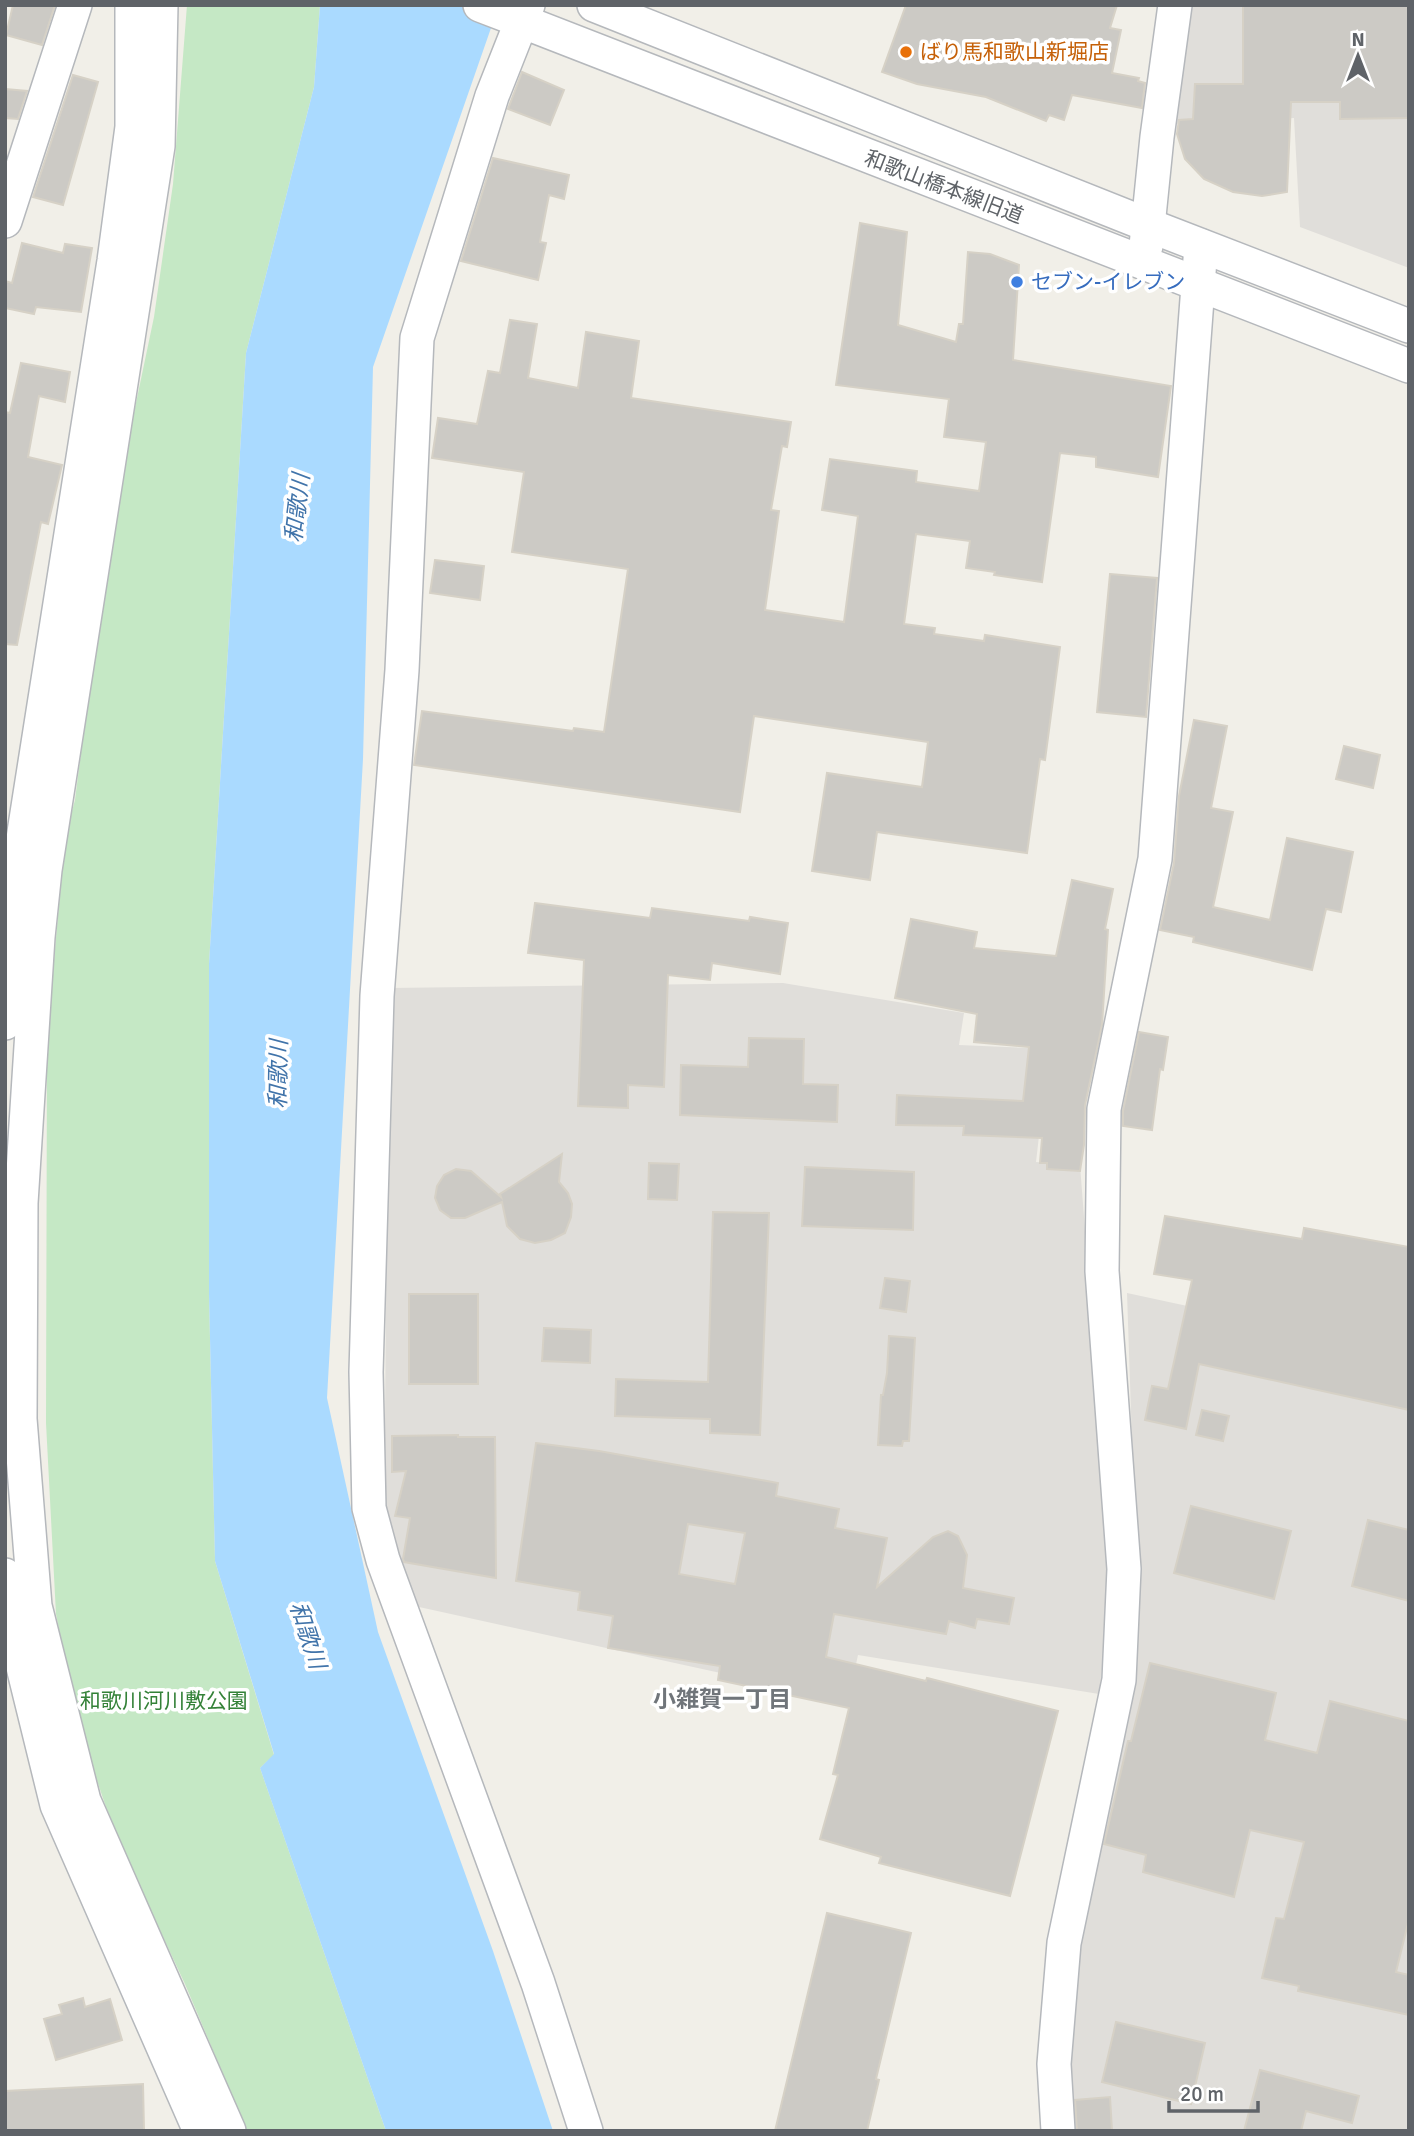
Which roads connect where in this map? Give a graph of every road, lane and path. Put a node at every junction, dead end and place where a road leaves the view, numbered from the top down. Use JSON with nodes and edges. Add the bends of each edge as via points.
{"nodes":[{"id":1,"x":75,"y":5,"type":"edge"},
{"id":2,"x":132,"y":5,"type":"edge"},
{"id":3,"x":162,"y":5,"type":"edge"},
{"id":4,"x":594,"y":5,"type":"edge"},
{"id":5,"x":1175,"y":5,"type":"edge"},
{"id":6,"x":509,"y":12,"type":"edge"},
{"id":7,"x":5,"y":221,"type":"edge"},
{"id":8,"x":1148,"y":225,"type":"junction"},
{"id":9,"x":1201,"y":246,"type":"junction"},
{"id":10,"x":1145,"y":264,"type":"junction"},
{"id":11,"x":1198,"y":285,"type":"junction"},
{"id":12,"x":1409,"y":326,"type":"edge"},
{"id":13,"x":1409,"y":366,"type":"edge"},
{"id":14,"x":18,"y":934,"type":"edge"},
{"id":15,"x":5,"y":1023,"type":"edge"},
{"id":16,"x":5,"y":1575,"type":"edge"},
{"id":17,"x":200,"y":2131,"type":"edge"},
{"id":18,"x":229,"y":2131,"type":"edge"},
{"id":19,"x":586,"y":2131,"type":"edge"},
{"id":20,"x":1058,"y":2131,"type":"edge"}],
"edges":[{"from":1,"to":7,"type":"street"},
{"from":2,"to":14,"type":"street","via":[[132,127],[19,864]]},
{"from":3,"to":14,"type":"street","via":[[158,146],[45,870]]},
{"from":4,"to":8,"type":"street","name":"和歌山橋本線旧道"},
{"from":5,"to":8,"type":"street"},
{"from":6,"to":10,"type":"street","name":"和歌山橋本線旧道"},
{"from":6,"to":19,"type":"street","via":[[492,96],[416,338],[402,670],[377,996],[366,1372],[369,1508],[383,1560],[538,1983]]},
{"from":8,"to":9,"type":"street","name":"和歌山橋本線旧道"},
{"from":8,"to":10,"type":"street"},
{"from":9,"to":11,"type":"street"},
{"from":9,"to":12,"type":"street","name":"和歌山橋本線旧道"},
{"from":10,"to":11,"type":"street","name":"和歌山橋本線旧道"},
{"from":11,"to":13,"type":"street","name":"和歌山橋本線旧道"},
{"from":11,"to":20,"type":"street","via":[[1155,859],[1104,1109],[1101,1271],[1125,1569],[1119,1679],[1064,1943],[1054,2064]]},
{"from":14,"to":15,"type":"street"},
{"from":14,"to":18,"type":"street","via":[[20,1406],[35,1606],[84,1801]]},
{"from":16,"to":17,"type":"street","via":[[8,1606],[57,1805]]}]}
